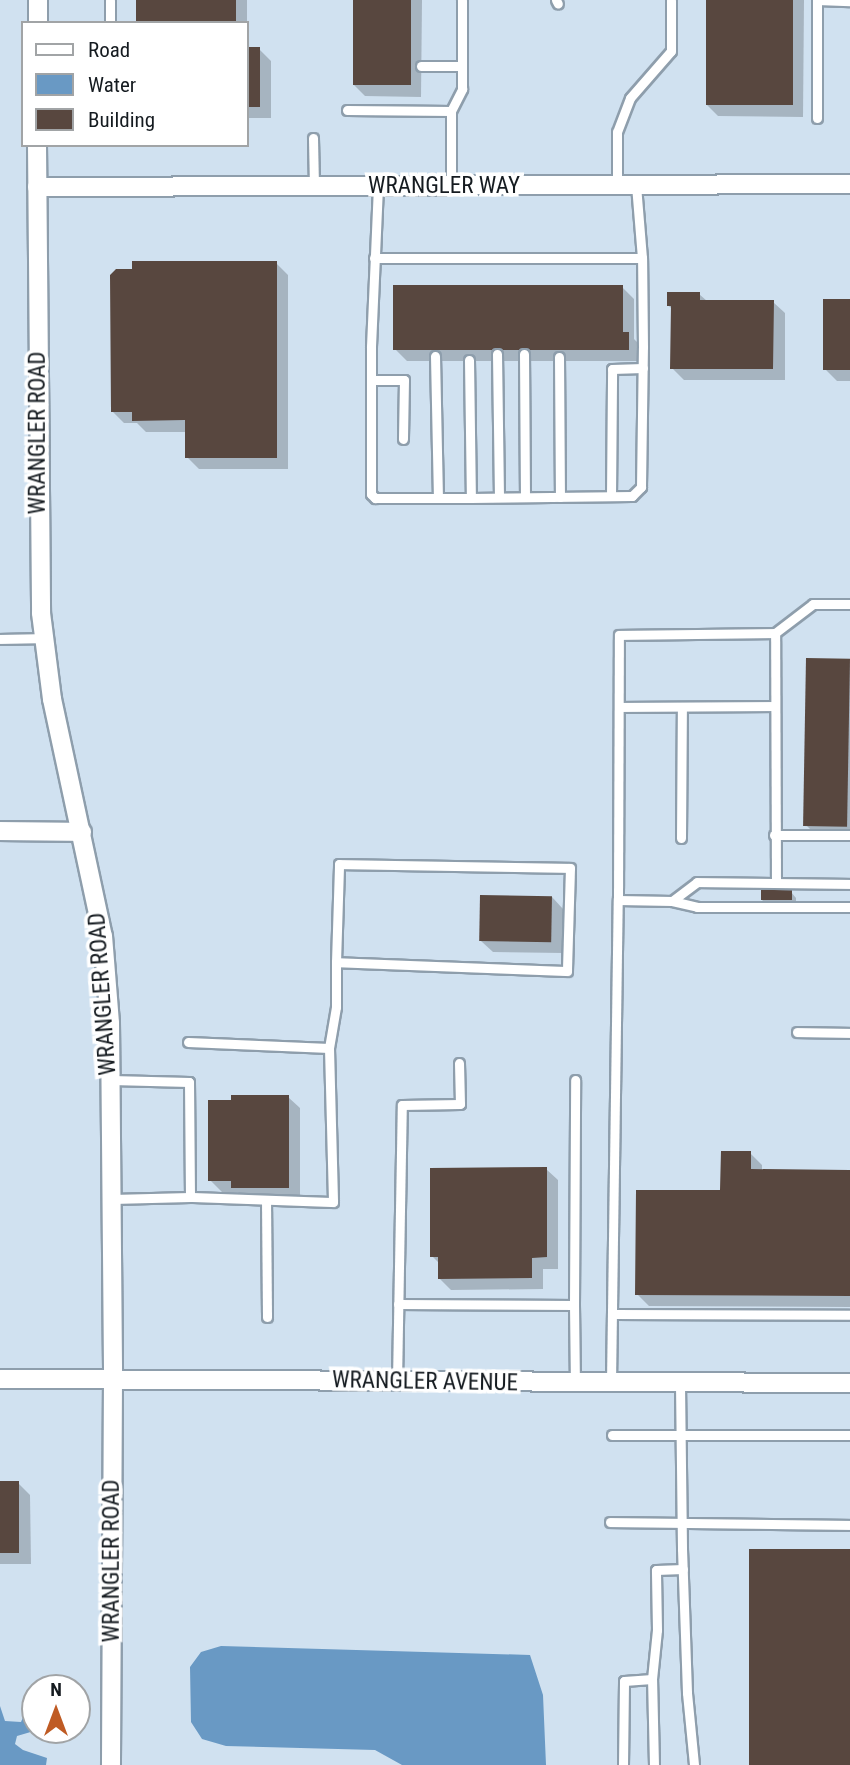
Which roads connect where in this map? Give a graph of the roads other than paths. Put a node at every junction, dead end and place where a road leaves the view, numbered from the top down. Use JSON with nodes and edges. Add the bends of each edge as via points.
{"nodes":[{"id":1,"x":38,"y":0,"type":"edge"},
{"id":2,"x":110,"y":0,"type":"edge"},
{"id":3,"x":462,"y":0,"type":"edge"},
{"id":4,"x":671,"y":0,"type":"edge"},
{"id":5,"x":817,"y":0,"type":"edge"},
{"id":6,"x":850,"y":1,"type":"edge"},
{"id":7,"x":38,"y":21,"type":"edge"},
{"id":8,"x":110,"y":21,"type":"edge"},
{"id":9,"x":421,"y":66,"type":"dead end"},
{"id":10,"x":462,"y":66,"type":"junction"},
{"id":11,"x":347,"y":110,"type":"dead end"},
{"id":12,"x":451,"y":111,"type":"junction"},
{"id":13,"x":817,"y":118,"type":"dead end"},
{"id":14,"x":313,"y":138,"type":"dead end"},
{"id":15,"x":37,"y":147,"type":"edge"},
{"id":16,"x":850,"y":184,"type":"edge"},
{"id":17,"x":617,"y":185,"type":"junction"},
{"id":18,"x":636,"y":185,"type":"junction"},
{"id":19,"x":314,"y":186,"type":"junction"},
{"id":20,"x":378,"y":186,"type":"junction"},
{"id":21,"x":451,"y":186,"type":"junction"},
{"id":22,"x":37,"y":187,"type":"junction"},
{"id":23,"x":374,"y":258,"type":"junction"},
{"id":24,"x":642,"y":258,"type":"junction"},
{"id":25,"x":497,"y":354,"type":"dead end"},
{"id":26,"x":524,"y":354,"type":"dead end"},
{"id":27,"x":435,"y":356,"type":"dead end"},
{"id":28,"x":559,"y":357,"type":"dead end"},
{"id":29,"x":469,"y":360,"type":"dead end"},
{"id":30,"x":643,"y":368,"type":"junction"},
{"id":31,"x":371,"y":380,"type":"junction"},
{"id":32,"x":403,"y":439,"type":"dead end"},
{"id":33,"x":611,"y":496,"type":"junction"},
{"id":34,"x":499,"y":497,"type":"junction"},
{"id":35,"x":525,"y":497,"type":"junction"},
{"id":36,"x":560,"y":497,"type":"junction"},
{"id":37,"x":438,"y":498,"type":"junction"},
{"id":38,"x":471,"y":498,"type":"junction"},
{"id":39,"x":850,"y":604,"type":"edge"},
{"id":40,"x":775,"y":634,"type":"junction"},
{"id":41,"x":45,"y":638,"type":"junction"},
{"id":42,"x":0,"y":639,"type":"edge"},
{"id":43,"x":775,"y":706,"type":"junction"},
{"id":44,"x":619,"y":707,"type":"junction"},
{"id":45,"x":682,"y":708,"type":"junction"},
{"id":46,"x":0,"y":831,"type":"edge"},
{"id":47,"x":82,"y":832,"type":"junction"},
{"id":48,"x":774,"y":835,"type":"junction"},
{"id":49,"x":850,"y":835,"type":"edge"},
{"id":50,"x":681,"y":838,"type":"dead end"},
{"id":51,"x":776,"y":882,"type":"junction"},
{"id":52,"x":850,"y":884,"type":"edge"},
{"id":53,"x":618,"y":900,"type":"junction"},
{"id":54,"x":672,"y":901,"type":"junction"},
{"id":55,"x":850,"y":907,"type":"edge"},
{"id":56,"x":336,"y":962,"type":"junction"},
{"id":57,"x":797,"y":1032,"type":"dead end"},
{"id":58,"x":850,"y":1033,"type":"edge"},
{"id":59,"x":188,"y":1042,"type":"dead end"},
{"id":60,"x":329,"y":1048,"type":"junction"},
{"id":61,"x":459,"y":1063,"type":"dead end"},
{"id":62,"x":111,"y":1080,"type":"junction"},
{"id":63,"x":575,"y":1080,"type":"dead end"},
{"id":64,"x":190,"y":1197,"type":"junction"},
{"id":65,"x":112,"y":1199,"type":"junction"},
{"id":66,"x":266,"y":1200,"type":"junction"},
{"id":67,"x":398,"y":1304,"type":"junction"},
{"id":68,"x":574,"y":1306,"type":"junction"},
{"id":69,"x":613,"y":1314,"type":"junction"},
{"id":70,"x":850,"y":1315,"type":"edge"},
{"id":71,"x":267,"y":1317,"type":"dead end"},
{"id":72,"x":0,"y":1379,"type":"edge"},
{"id":73,"x":113,"y":1379,"type":"junction"},
{"id":74,"x":397,"y":1382,"type":"junction"},
{"id":75,"x":575,"y":1383,"type":"junction"},
{"id":76,"x":611,"y":1384,"type":"junction"},
{"id":77,"x":680,"y":1384,"type":"junction"},
{"id":78,"x":850,"y":1384,"type":"edge"},
{"id":79,"x":612,"y":1435,"type":"dead end"},
{"id":80,"x":681,"y":1435,"type":"junction"},
{"id":81,"x":850,"y":1435,"type":"edge"},
{"id":82,"x":610,"y":1522,"type":"dead end"},
{"id":83,"x":681,"y":1522,"type":"junction"},
{"id":84,"x":850,"y":1525,"type":"edge"},
{"id":85,"x":683,"y":1569,"type":"junction"},
{"id":86,"x":652,"y":1679,"type":"junction"},
{"id":87,"x":111,"y":1765,"type":"edge"},
{"id":88,"x":623,"y":1765,"type":"edge"},
{"id":89,"x":654,"y":1765,"type":"edge"},
{"id":90,"x":694,"y":1765,"type":"edge"}],
"edges":[{"from":1,"to":7,"type":"street"},
{"from":2,"to":8,"type":"lane"},
{"from":3,"to":10,"type":"lane"},
{"from":4,"to":17,"type":"lane","via":[[671,51],[629,98],[617,132]]},
{"from":5,"to":6,"type":"lane"},
{"from":5,"to":13,"type":"lane"},
{"from":9,"to":10,"type":"lane"},
{"from":10,"to":12,"type":"lane","via":[[462,89]]},
{"from":11,"to":12,"type":"lane"},
{"from":12,"to":21,"type":"lane"},
{"from":14,"to":19,"type":"lane"},
{"from":15,"to":22,"type":"street","name":"WRANGLER ROAD"},
{"from":16,"to":18,"type":"street","name":"WRANGLER WAY"},
{"from":17,"to":18,"type":"street","name":"WRANGLER WAY"},
{"from":17,"to":21,"type":"street","name":"WRANGLER WAY"},
{"from":18,"to":24,"type":"lane"},
{"from":19,"to":20,"type":"street","name":"WRANGLER WAY"},
{"from":19,"to":22,"type":"street","name":"WRANGLER WAY"},
{"from":20,"to":21,"type":"street","name":"WRANGLER WAY"},
{"from":20,"to":23,"type":"lane"},
{"from":22,"to":41,"type":"street","name":"WRANGLER ROAD","via":[[38,495]]},
{"from":23,"to":24,"type":"lane"},
{"from":23,"to":31,"type":"lane"},
{"from":24,"to":30,"type":"lane"},
{"from":25,"to":34,"type":"lane"},
{"from":26,"to":35,"type":"lane"},
{"from":27,"to":37,"type":"lane"},
{"from":28,"to":36,"type":"lane"},
{"from":29,"to":38,"type":"lane"},
{"from":30,"to":33,"type":"lane","via":[[640,487],[632,496]]},
{"from":30,"to":33,"type":"lane","via":[[612,369]]},
{"from":31,"to":32,"type":"lane","via":[[404,380]]},
{"from":31,"to":37,"type":"lane","via":[[372,494],[375,498]]},
{"from":33,"to":36,"type":"lane"},
{"from":34,"to":35,"type":"lane"},
{"from":34,"to":38,"type":"lane"},
{"from":35,"to":36,"type":"lane"},
{"from":37,"to":38,"type":"lane"},
{"from":39,"to":40,"type":"lane","via":[[813,604]]},
{"from":40,"to":43,"type":"lane"},
{"from":40,"to":44,"type":"lane","via":[[619,635]]},
{"from":41,"to":42,"type":"lane"},
{"from":41,"to":47,"type":"street","name":"WRANGLER ROAD","via":[[52,699]]},
{"from":43,"to":45,"type":"lane"},
{"from":43,"to":48,"type":"lane"},
{"from":44,"to":45,"type":"lane"},
{"from":44,"to":53,"type":"lane"},
{"from":45,"to":50,"type":"lane"},
{"from":46,"to":47,"type":"street"},
{"from":47,"to":62,"type":"street","name":"WRANGLER ROAD","via":[[103,936]]},
{"from":48,"to":49,"type":"lane"},
{"from":48,"to":51,"type":"lane"},
{"from":51,"to":52,"type":"lane"},
{"from":51,"to":54,"type":"lane","via":[[698,882]]},
{"from":53,"to":54,"type":"lane"},
{"from":53,"to":69,"type":"lane"},
{"from":54,"to":55,"type":"lane","via":[[697,907]]},
{"from":56,"to":56,"type":"lane","via":[[567,971],[570,868],[339,864]]},
{"from":56,"to":60,"type":"lane","via":[[336,1007]]},
{"from":57,"to":58,"type":"lane"},
{"from":59,"to":60,"type":"lane"},
{"from":60,"to":66,"type":"lane","via":[[333,1202]]},
{"from":61,"to":67,"type":"lane","via":[[460,1104],[402,1105]]},
{"from":62,"to":64,"type":"lane","via":[[189,1082]]},
{"from":62,"to":65,"type":"street","name":"WRANGLER ROAD"},
{"from":63,"to":68,"type":"lane"},
{"from":64,"to":65,"type":"lane"},
{"from":64,"to":66,"type":"lane"},
{"from":65,"to":73,"type":"street","name":"WRANGLER ROAD"},
{"from":66,"to":71,"type":"lane"},
{"from":67,"to":68,"type":"lane"},
{"from":67,"to":74,"type":"lane"},
{"from":68,"to":75,"type":"lane"},
{"from":69,"to":70,"type":"lane"},
{"from":69,"to":76,"type":"lane"},
{"from":72,"to":73,"type":"street","name":"WRANGLER AVENUE"},
{"from":73,"to":74,"type":"street","name":"WRANGLER AVENUE"},
{"from":73,"to":87,"type":"street","name":"WRANGLER ROAD"},
{"from":74,"to":75,"type":"street","name":"WRANGLER AVENUE"},
{"from":75,"to":76,"type":"street","name":"WRANGLER AVENUE"},
{"from":76,"to":77,"type":"street","name":"WRANGLER AVENUE"},
{"from":77,"to":78,"type":"street","name":"WRANGLER AVENUE"},
{"from":77,"to":80,"type":"lane"},
{"from":79,"to":80,"type":"lane"},
{"from":80,"to":81,"type":"lane"},
{"from":80,"to":83,"type":"lane"},
{"from":82,"to":83,"type":"lane"},
{"from":83,"to":84,"type":"lane"},
{"from":83,"to":85,"type":"lane"},
{"from":85,"to":86,"type":"lane","via":[[656,1570]]},
{"from":85,"to":90,"type":"lane"},
{"from":86,"to":88,"type":"lane","via":[[624,1681]]},
{"from":86,"to":89,"type":"lane"}]}
